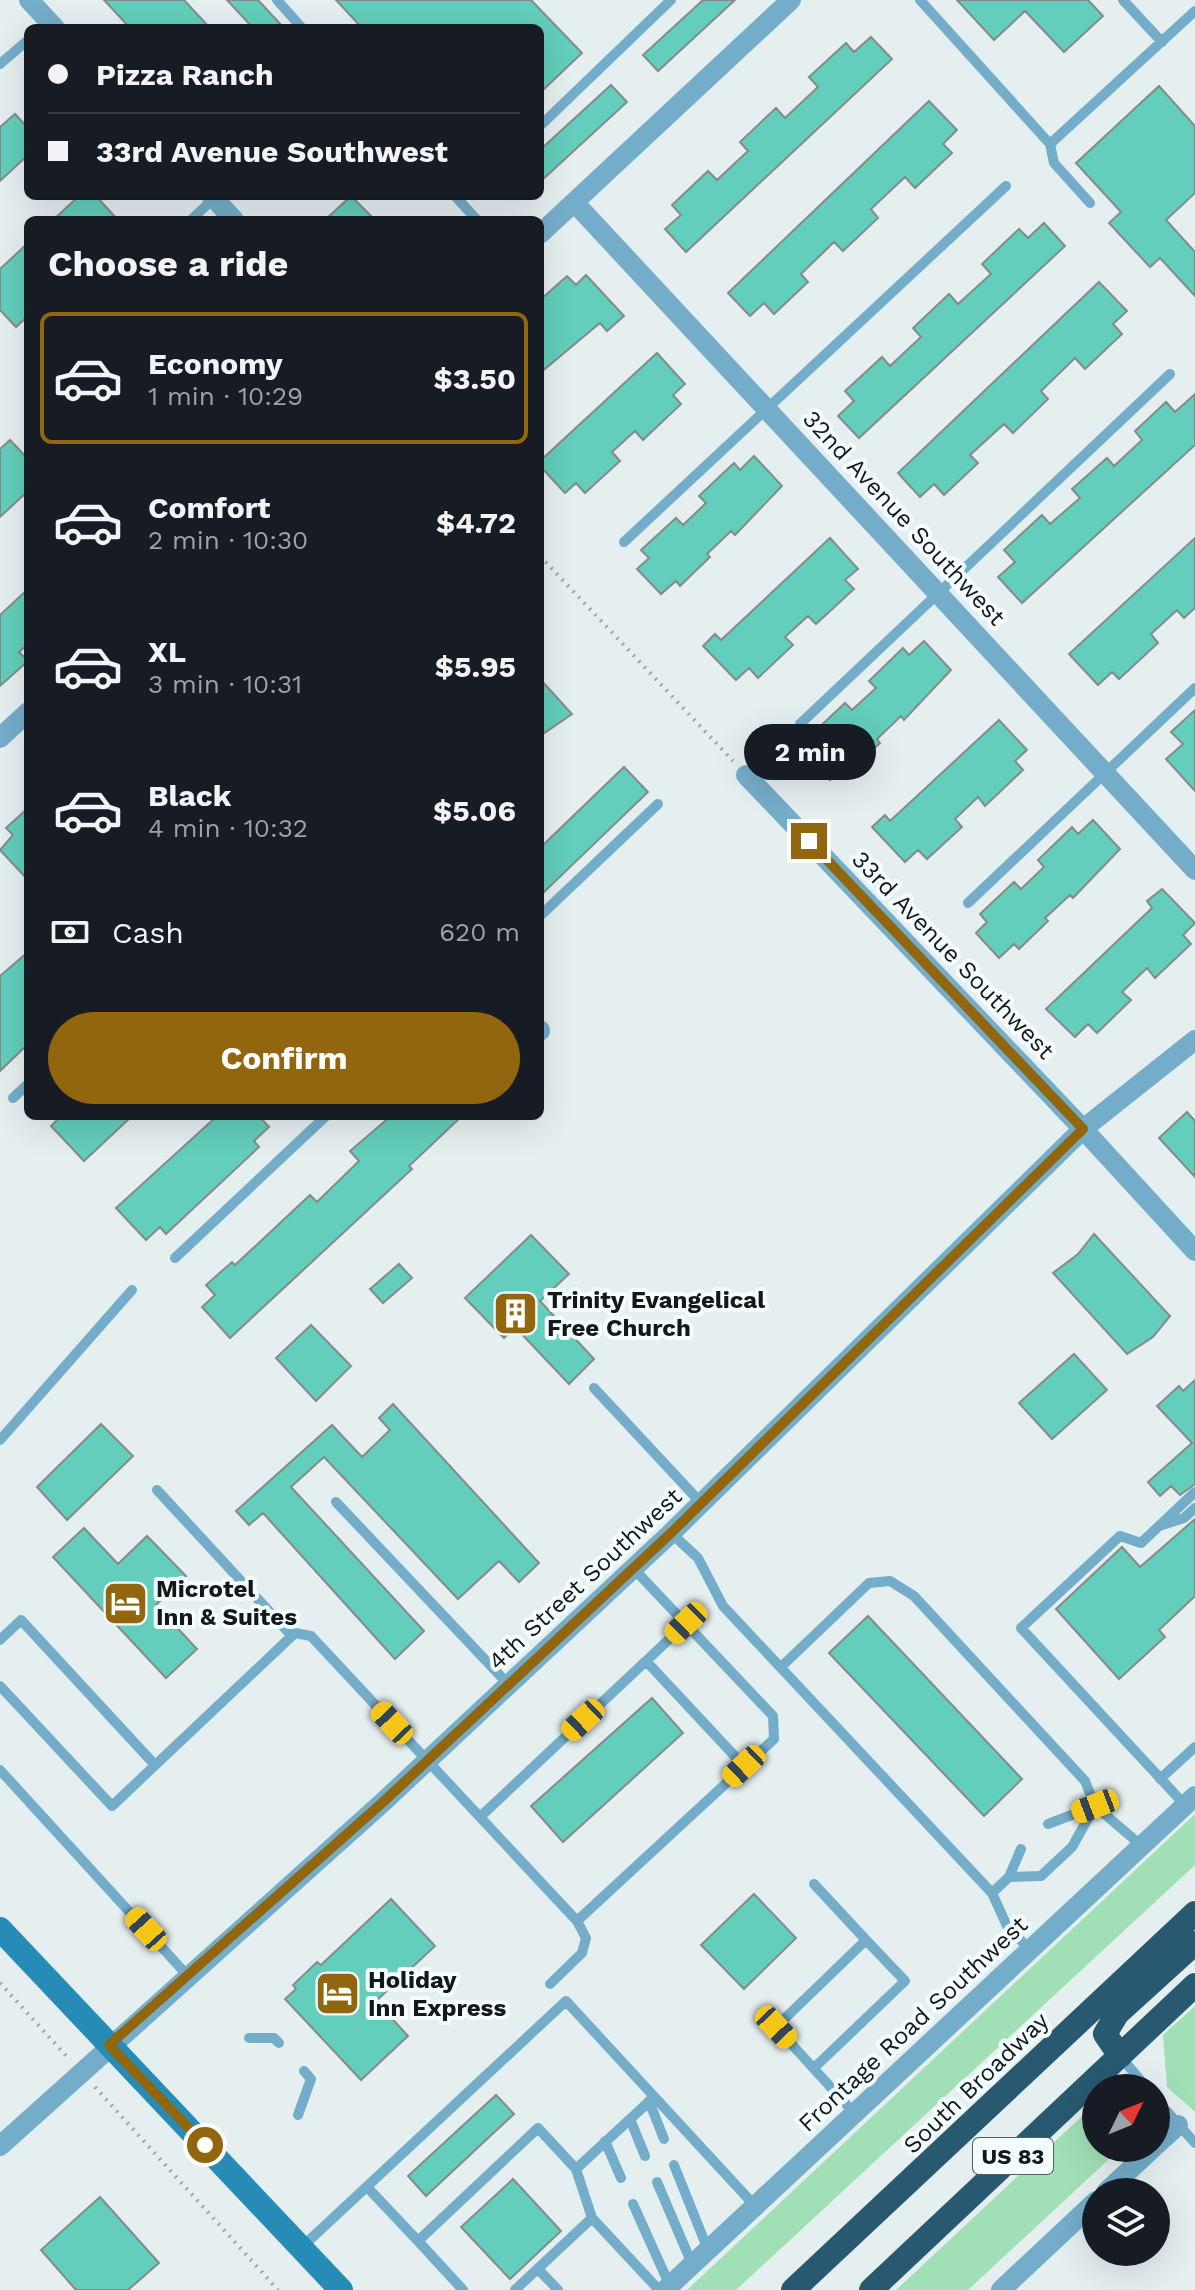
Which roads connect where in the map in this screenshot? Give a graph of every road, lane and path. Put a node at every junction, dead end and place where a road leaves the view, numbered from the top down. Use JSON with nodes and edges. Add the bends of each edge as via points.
{"nodes":[{"id":1,"x":29,"y":0,"type":"edge"},
{"id":2,"x":671,"y":0,"type":"edge"},
{"id":3,"x":791,"y":0,"type":"edge"},
{"id":4,"x":920,"y":0,"type":"edge"},
{"id":5,"x":1123,"y":0,"type":"edge"},
{"id":6,"x":282,"y":2,"type":"edge"},
{"id":7,"x":1195,"y":11,"type":"edge"},
{"id":8,"x":47,"y":24,"type":"edge"},
{"id":9,"x":299,"y":24,"type":"edge"},
{"id":10,"x":1162,"y":42,"type":"junction"},
{"id":11,"x":24,"y":43,"type":"edge"},
{"id":12,"x":0,"y":64,"type":"edge"},
{"id":13,"x":544,"y":122,"type":"edge"},
{"id":14,"x":1050,"y":144,"type":"junction"},
{"id":15,"x":1006,"y":186,"type":"dead end"},
{"id":16,"x":210,"y":200,"type":"edge"},
{"id":17,"x":216,"y":200,"type":"edge"},
{"id":18,"x":574,"y":202,"type":"junction"},
{"id":19,"x":1090,"y":203,"type":"dead end"},
{"id":20,"x":195,"y":216,"type":"edge"},
{"id":21,"x":230,"y":216,"type":"edge"},
{"id":22,"x":544,"y":230,"type":"edge"},
{"id":23,"x":1170,"y":374,"type":"dead end"},
{"id":24,"x":767,"y":409,"type":"junction"},
{"id":25,"x":624,"y":542,"type":"dead end"},
{"id":26,"x":544,"y":560,"type":"edge"},
{"id":27,"x":938,"y":593,"type":"junction"},
{"id":28,"x":1195,"y":688,"type":"edge"},
{"id":29,"x":24,"y":716,"type":"edge"},
{"id":30,"x":800,"y":724,"type":"dead end"},
{"id":31,"x":0,"y":738,"type":"edge"},
{"id":32,"x":1105,"y":773,"type":"junction"},
{"id":33,"x":746,"y":775,"type":"joint"},
{"id":34,"x":658,"y":804,"type":"dead end"},
{"id":35,"x":1195,"y":870,"type":"edge"},
{"id":36,"x":968,"y":903,"type":"dead end"},
{"id":37,"x":544,"y":912,"type":"edge"},
{"id":38,"x":1195,"y":1040,"type":"edge"},
{"id":39,"x":24,"y":1088,"type":"edge"},
{"id":40,"x":13,"y":1098,"type":"dead end"},
{"id":41,"x":322,"y":1120,"type":"edge"},
{"id":42,"x":1083,"y":1129,"type":"junction"},
{"id":43,"x":1195,"y":1251,"type":"edge"},
{"id":44,"x":175,"y":1258,"type":"dead end"},
{"id":45,"x":132,"y":1290,"type":"dead end"},
{"id":46,"x":594,"y":1388,"type":"dead end"},
{"id":47,"x":0,"y":1440,"type":"edge"},
{"id":48,"x":157,"y":1490,"type":"dead end"},
{"id":49,"x":1195,"y":1492,"type":"edge"},
{"id":50,"x":336,"y":1502,"type":"dead end"},
{"id":51,"x":702,"y":1504,"type":"junction"},
{"id":52,"x":1195,"y":1508,"type":"edge"},
{"id":53,"x":1159,"y":1526,"type":"junction"},
{"id":54,"x":671,"y":1533,"type":"junction"},
{"id":55,"x":633,"y":1568,"type":"junction"},
{"id":56,"x":686,"y":1623,"type":"junction"},
{"id":57,"x":292,"y":1636,"type":"junction"},
{"id":58,"x":0,"y":1640,"type":"edge"},
{"id":59,"x":646,"y":1661,"type":"junction"},
{"id":60,"x":781,"y":1667,"type":"junction"},
{"id":61,"x":509,"y":1685,"type":"junction"},
{"id":62,"x":0,"y":1686,"type":"edge"},
{"id":63,"x":1195,"y":1747,"type":"edge"},
{"id":64,"x":427,"y":1761,"type":"junction"},
{"id":65,"x":155,"y":1765,"type":"junction"},
{"id":66,"x":744,"y":1766,"type":"junction"},
{"id":67,"x":0,"y":1770,"type":"edge"},
{"id":68,"x":1160,"y":1779,"type":"junction"},
{"id":69,"x":1190,"y":1800,"type":"edge"},
{"id":70,"x":1095,"y":1806,"type":"junction"},
{"id":71,"x":480,"y":1817,"type":"junction"},
{"id":72,"x":1048,"y":1824,"type":"dead end"},
{"id":73,"x":1142,"y":1846,"type":"junction"},
{"id":74,"x":1021,"y":1849,"type":"dead end"},
{"id":75,"x":1009,"y":1877,"type":"junction"},
{"id":76,"x":814,"y":1884,"type":"dead end"},
{"id":77,"x":992,"y":1893,"type":"junction"},
{"id":78,"x":1195,"y":1913,"type":"edge"},
{"id":79,"x":577,"y":1921,"type":"junction"},
{"id":80,"x":0,"y":1929,"type":"edge"},
{"id":81,"x":866,"y":1940,"type":"junction"},
{"id":82,"x":1195,"y":1943,"type":"edge"},
{"id":83,"x":1030,"y":1950,"type":"junction"},
{"id":84,"x":187,"y":1975,"type":"junction"},
{"id":85,"x":0,"y":1983,"type":"edge"},
{"id":86,"x":550,"y":1984,"type":"dead end"},
{"id":87,"x":1195,"y":1985,"type":"edge"},
{"id":88,"x":249,"y":2038,"type":"dead end"},
{"id":89,"x":52,"y":2039,"type":"dead end"},
{"id":90,"x":279,"y":2043,"type":"dead end"},
{"id":91,"x":109,"y":2045,"type":"junction"},
{"id":92,"x":1120,"y":2056,"type":"junction"},
{"id":93,"x":814,"y":2068,"type":"junction"},
{"id":94,"x":304,"y":2071,"type":"dead end"},
{"id":95,"x":1135,"y":2074,"type":"edge"},
{"id":96,"x":651,"y":2099,"type":"junction"},
{"id":97,"x":106,"y":2100,"type":"dead end"},
{"id":98,"x":855,"y":2114,"type":"junction"},
{"id":99,"x":298,"y":2115,"type":"dead end"},
{"id":100,"x":1170,"y":2116,"type":"edge"},
{"id":101,"x":630,"y":2119,"type":"junction"},
{"id":102,"x":1178,"y":2125,"type":"junction"},
{"id":103,"x":1170,"y":2132,"type":"edge"},
{"id":104,"x":664,"y":2139,"type":"dead end"},
{"id":105,"x":605,"y":2141,"type":"junction"},
{"id":106,"x":1195,"y":2143,"type":"edge"},
{"id":107,"x":0,"y":2146,"type":"edge"},
{"id":108,"x":645,"y":2156,"type":"dead end"},
{"id":109,"x":1137,"y":2162,"type":"edge"},
{"id":110,"x":674,"y":2165,"type":"dead end"},
{"id":111,"x":576,"y":2169,"type":"junction"},
{"id":112,"x":621,"y":2178,"type":"dead end"},
{"id":113,"x":1121,"y":2178,"type":"edge"},
{"id":114,"x":657,"y":2182,"type":"dead end"},
{"id":115,"x":367,"y":2187,"type":"junction"},
{"id":116,"x":633,"y":2204,"type":"dead end"},
{"id":117,"x":756,"y":2207,"type":"junction"},
{"id":118,"x":1082,"y":2214,"type":"edge"},
{"id":119,"x":592,"y":2218,"type":"junction"},
{"id":120,"x":418,"y":2241,"type":"junction"},
{"id":121,"x":302,"y":2247,"type":"junction"},
{"id":122,"x":708,"y":2250,"type":"junction"},
{"id":123,"x":693,"y":2265,"type":"junction"},
{"id":124,"x":538,"y":2269,"type":"junction"},
{"id":125,"x":664,"y":2289,"type":"edge"},
{"id":126,"x":278,"y":2290,"type":"edge"},
{"id":127,"x":341,"y":2290,"type":"edge"},
{"id":128,"x":463,"y":2290,"type":"edge"},
{"id":129,"x":515,"y":2290,"type":"edge"},
{"id":130,"x":558,"y":2290,"type":"edge"},
{"id":131,"x":793,"y":2290,"type":"edge"},
{"id":132,"x":871,"y":2290,"type":"edge"},
{"id":133,"x":1001,"y":2290,"type":"edge"}],
"edges":[{"from":1,"to":8,"type":"street"},
{"from":2,"to":13,"type":"lane"},
{"from":3,"to":18,"type":"street"},
{"from":4,"to":14,"type":"lane"},
{"from":5,"to":10,"type":"lane"},
{"from":6,"to":9,"type":"lane"},
{"from":7,"to":10,"type":"lane"},
{"from":10,"to":14,"type":"lane"},
{"from":11,"to":12,"type":"lane"},
{"from":14,"to":19,"type":"lane","via":[[1054,163]]},
{"from":15,"to":24,"type":"lane"},
{"from":16,"to":20,"type":"lane"},
{"from":17,"to":21,"type":"street"},
{"from":18,"to":22,"type":"street"},
{"from":18,"to":24,"type":"street","name":"32nd Avenue Southwest"},
{"from":23,"to":27,"type":"lane"},
{"from":24,"to":25,"type":"lane"},
{"from":24,"to":27,"type":"street","name":"32nd Avenue Southwest"},
{"from":26,"to":33,"type":"path"},
{"from":27,"to":30,"type":"lane"},
{"from":27,"to":32,"type":"street","name":"32nd Avenue Southwest"},
{"from":28,"to":32,"type":"lane"},
{"from":29,"to":31,"type":"street"},
{"from":32,"to":35,"type":"street","name":"32nd Avenue Southwest"},
{"from":32,"to":36,"type":"lane"},
{"from":33,"to":42,"type":"street","name":"33rd Avenue Southwest"},
{"from":34,"to":37,"type":"lane"},
{"from":38,"to":42,"type":"street","name":"4th Street Southwest"},
{"from":39,"to":40,"type":"lane"},
{"from":41,"to":44,"type":"lane"},
{"from":42,"to":43,"type":"street","name":"33rd Avenue Southwest"},
{"from":42,"to":51,"type":"street","name":"4th Street Southwest"},
{"from":45,"to":47,"type":"lane"},
{"from":46,"to":51,"type":"lane"},
{"from":48,"to":57,"type":"lane"},
{"from":49,"to":53,"type":"lane"},
{"from":50,"to":61,"type":"lane"},
{"from":51,"to":54,"type":"street","name":"4th Street Southwest"},
{"from":52,"to":53,"type":"lane","via":[[1184,1518]]},
{"from":53,"to":68,"type":"lane","via":[[1141,1543],[1120,1536],[1021,1628]]},
{"from":54,"to":55,"type":"street","name":"4th Street Southwest"},
{"from":54,"to":60,"type":"lane","via":[[698,1558],[723,1606]]},
{"from":55,"to":56,"type":"lane"},
{"from":55,"to":61,"type":"street","name":"4th Street Southwest"},
{"from":56,"to":59,"type":"lane"},
{"from":56,"to":66,"type":"lane","via":[[773,1716],[774,1739]]},
{"from":57,"to":64,"type":"lane","via":[[311,1636]]},
{"from":57,"to":65,"type":"lane"},
{"from":58,"to":65,"type":"lane","via":[[21,1620]]},
{"from":59,"to":66,"type":"lane"},
{"from":59,"to":71,"type":"lane"},
{"from":60,"to":70,"type":"lane","via":[[869,1583],[890,1581],[914,1596],[1085,1781]]},
{"from":60,"to":77,"type":"lane"},
{"from":61,"to":64,"type":"street","name":"4th Street Southwest"},
{"from":62,"to":65,"type":"lane","via":[[112,1806]]},
{"from":63,"to":68,"type":"lane"},
{"from":64,"to":71,"type":"lane"},
{"from":64,"to":84,"type":"street","name":"4th Street Southwest"},
{"from":66,"to":79,"type":"lane"},
{"from":67,"to":84,"type":"lane"},
{"from":68,"to":69,"type":"lane"},
{"from":69,"to":73,"type":"street","name":"Frontage Road Southwest"},
{"from":70,"to":72,"type":"lane"},
{"from":70,"to":73,"type":"lane"},
{"from":70,"to":75,"type":"lane","via":[[1072,1847],[1041,1876]]},
{"from":71,"to":79,"type":"lane"},
{"from":73,"to":83,"type":"street","name":"Frontage Road Southwest"},
{"from":74,"to":75,"type":"lane"},
{"from":75,"to":77,"type":"lane"},
{"from":76,"to":81,"type":"lane"},
{"from":77,"to":83,"type":"lane","via":[[1007,1926]]},
{"from":78,"to":131,"type":"highway","name":"South Broadway","number":"US 83"},
{"from":79,"to":86,"type":"lane","via":[[586,1938],[582,1953]]},
{"from":80,"to":91,"type":"main road"},
{"from":81,"to":93,"type":"lane","via":[[776,2027]]},
{"from":81,"to":93,"type":"lane","via":[[905,1981]]},
{"from":82,"to":92,"type":"highway","via":[[1117,2014],[1105,2034]]},
{"from":83,"to":98,"type":"street","name":"Frontage Road Southwest"},
{"from":84,"to":91,"type":"street","name":"4th Street Southwest"},
{"from":85,"to":89,"type":"path"},
{"from":87,"to":92,"type":"highway","number":"US 83"},
{"from":88,"to":90,"type":"lane","via":[[274,2038]]},
{"from":91,"to":107,"type":"street","name":"4th Street Southwest"},
{"from":91,"to":121,"type":"main road"},
{"from":92,"to":95,"type":"lane"},
{"from":92,"to":132,"type":"highway","number":"US 83"},
{"from":93,"to":98,"type":"lane"},
{"from":94,"to":99,"type":"lane","via":[[311,2079]]},
{"from":96,"to":101,"type":"lane"},
{"from":96,"to":104,"type":"lane"},
{"from":96,"to":115,"type":"lane","via":[[566,2001]]},
{"from":96,"to":117,"type":"lane"},
{"from":97,"to":126,"type":"path"},
{"from":98,"to":117,"type":"street","name":"Frontage Road Southwest"},
{"from":100,"to":102,"type":"lane"},
{"from":101,"to":105,"type":"lane"},
{"from":101,"to":108,"type":"lane"},
{"from":102,"to":103,"type":"street"},
{"from":102,"to":106,"type":"lane"},
{"from":105,"to":111,"type":"lane"},
{"from":105,"to":112,"type":"lane"},
{"from":109,"to":113,"type":"street"},
{"from":110,"to":122,"type":"lane"},
{"from":111,"to":119,"type":"lane"},
{"from":111,"to":120,"type":"lane","via":[[538,2128]]},
{"from":114,"to":123,"type":"lane"},
{"from":115,"to":120,"type":"lane"},
{"from":115,"to":121,"type":"lane"},
{"from":116,"to":125,"type":"lane"},
{"from":117,"to":122,"type":"street","name":"Frontage Road Southwest"},
{"from":118,"to":133,"type":"street"},
{"from":119,"to":124,"type":"lane"},
{"from":119,"to":125,"type":"lane"},
{"from":120,"to":128,"type":"lane"},
{"from":121,"to":127,"type":"main road"},
{"from":122,"to":123,"type":"street","name":"Frontage Road Southwest"},
{"from":123,"to":125,"type":"street","name":"Frontage Road Southwest"},
{"from":124,"to":129,"type":"lane"},
{"from":124,"to":130,"type":"lane"}]}
